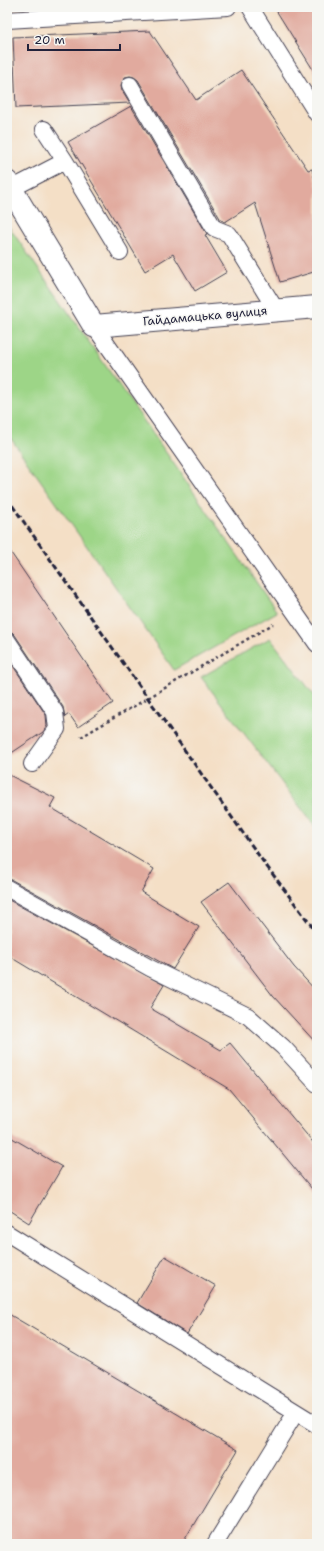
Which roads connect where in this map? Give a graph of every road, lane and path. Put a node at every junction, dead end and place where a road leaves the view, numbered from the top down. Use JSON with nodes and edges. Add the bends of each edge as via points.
{"nodes":[{"id":1,"x":228,"y":7,"type":"edge"},
{"id":2,"x":250,"y":7,"type":"edge"},
{"id":3,"x":7,"y":20,"type":"edge"},
{"id":4,"x":130,"y":85,"type":"dead end"},
{"id":5,"x":317,"y":114,"type":"edge"},
{"id":6,"x":44,"y":129,"type":"dead end"},
{"id":7,"x":65,"y":161,"type":"junction"},
{"id":8,"x":9,"y":186,"type":"edge"},
{"id":9,"x":120,"y":252,"type":"dead end"},
{"id":10,"x":317,"y":307,"type":"edge"},
{"id":11,"x":276,"y":310,"type":"junction"},
{"id":12,"x":94,"y":326,"type":"junction"},
{"id":13,"x":294,"y":611,"type":"junction"},
{"id":14,"x":7,"y":640,"type":"edge"},
{"id":15,"x":317,"y":644,"type":"edge"},
{"id":16,"x":80,"y":737,"type":"dead end"},
{"id":17,"x":32,"y":764,"type":"dead end"},
{"id":18,"x":7,"y":888,"type":"edge"},
{"id":19,"x":317,"y":1084,"type":"edge"},
{"id":20,"x":7,"y":1233,"type":"edge"},
{"id":21,"x":296,"y":1412,"type":"junction"},
{"id":22,"x":317,"y":1425,"type":"edge"},
{"id":23,"x":215,"y":1544,"type":"edge"}],
"edges":[{"from":1,"to":3,"type":"lane"},
{"from":2,"to":5,"type":"lane"},
{"from":4,"to":11,"type":"lane","via":[[214,228],[229,234]]},
{"from":6,"to":7,"type":"lane"},
{"from":7,"to":8,"type":"lane"},
{"from":7,"to":9,"type":"lane"},
{"from":8,"to":12,"type":"street"},
{"from":10,"to":11,"type":"street","name":"Гайдамацька вулиця"},
{"from":11,"to":12,"type":"street","name":"Гайдамацька вулиця"},
{"from":12,"to":13,"type":"lane"},
{"from":13,"to":15,"type":"lane"},
{"from":13,"to":16,"type":"path"},
{"from":14,"to":17,"type":"lane","via":[[55,712],[57,729]]},
{"from":18,"to":19,"type":"lane","via":[[150,968],[248,1016],[283,1047]]},
{"from":20,"to":21,"type":"lane"},
{"from":21,"to":22,"type":"lane"},
{"from":21,"to":23,"type":"lane"}]}
